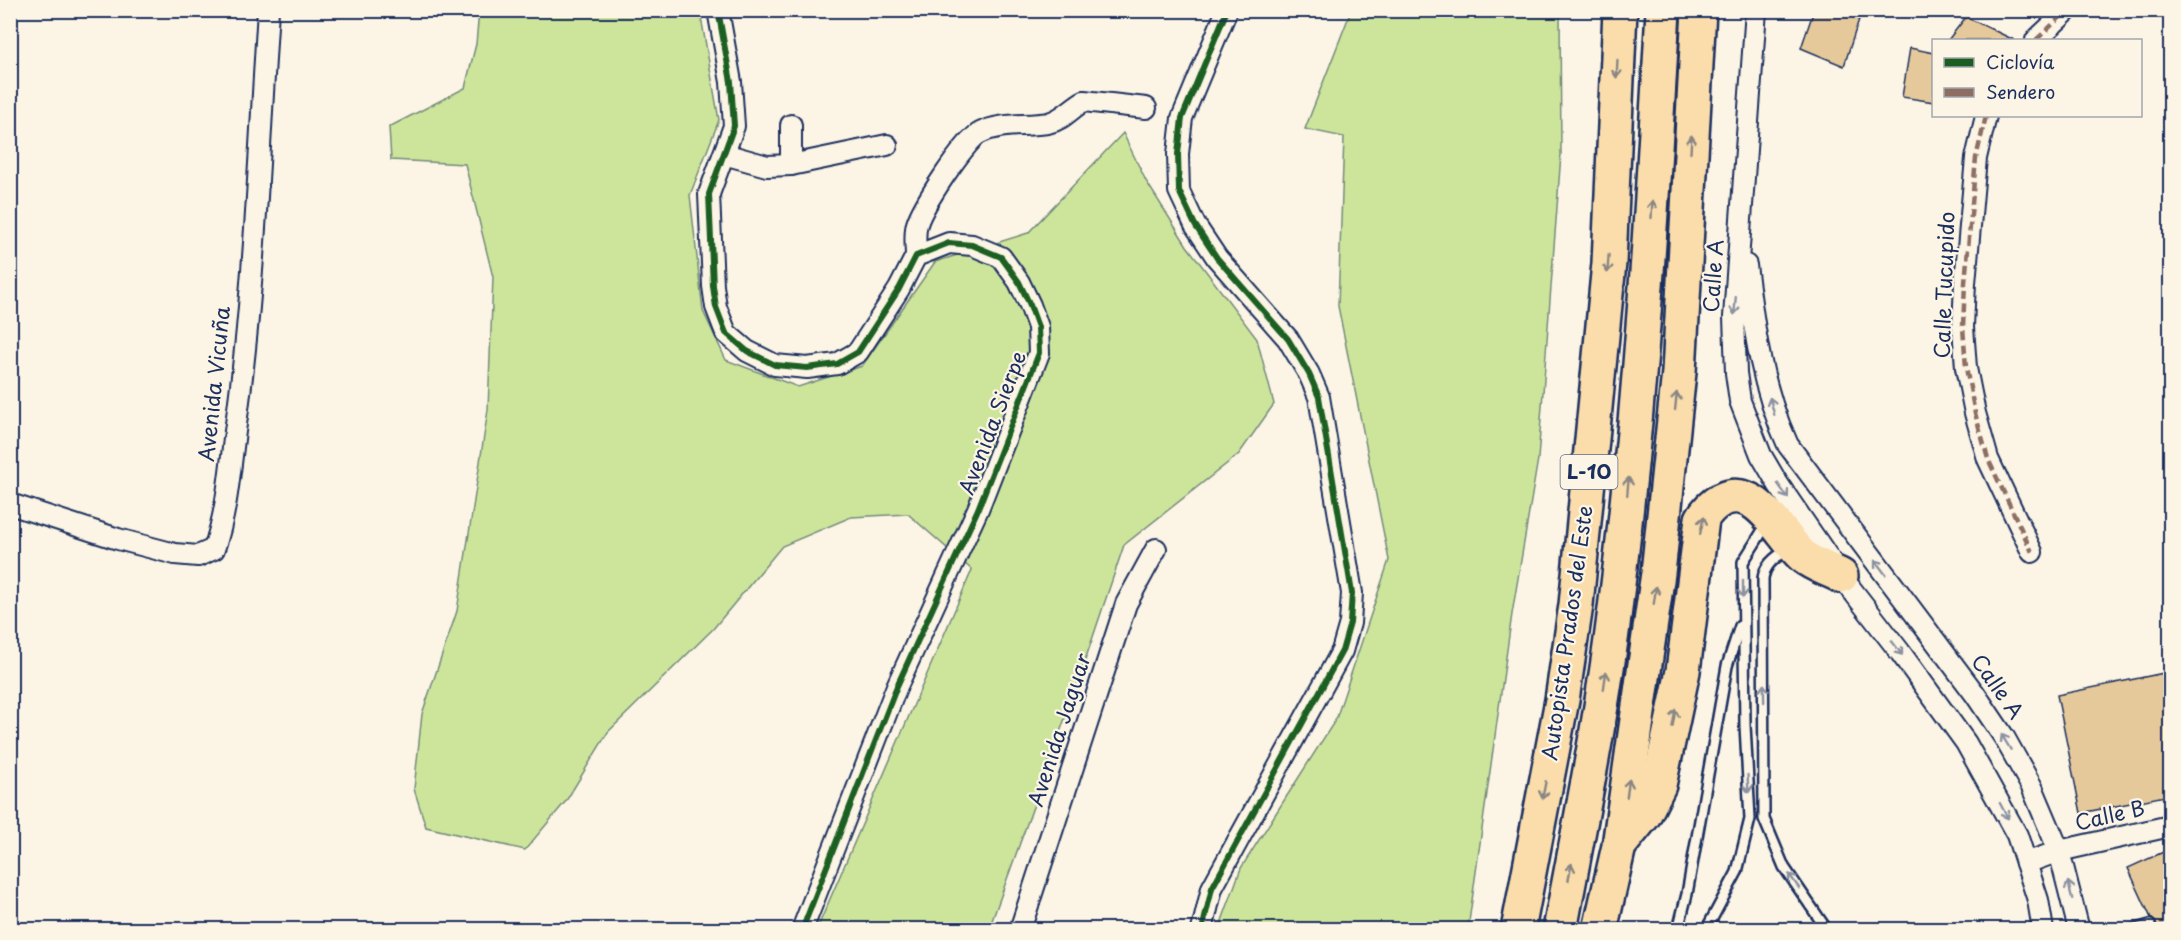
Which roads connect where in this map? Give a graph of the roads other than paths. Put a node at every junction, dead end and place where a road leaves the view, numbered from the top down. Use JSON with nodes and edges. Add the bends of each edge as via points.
{"nodes":[{"id":1,"x":268,"y":10,"type":"edge"},
{"id":2,"x":718,"y":10,"type":"edge"},
{"id":3,"x":1227,"y":10,"type":"edge"},
{"id":4,"x":1620,"y":10,"type":"edge"},
{"id":5,"x":1663,"y":10,"type":"edge"},
{"id":6,"x":1699,"y":10,"type":"edge"},
{"id":7,"x":1756,"y":10,"type":"edge"},
{"id":8,"x":2068,"y":10,"type":"edge"},
{"id":9,"x":2037,"y":39,"type":"edge"},
{"id":10,"x":1146,"y":108,"type":"dead end"},
{"id":11,"x":1986,"y":117,"type":"edge"},
{"id":12,"x":791,"y":125,"type":"dead end"},
{"id":13,"x":887,"y":145,"type":"dead end"},
{"id":14,"x":723,"y":154,"type":"junction"},
{"id":15,"x":791,"y":165,"type":"junction"},
{"id":16,"x":1741,"y":227,"type":"junction"},
{"id":17,"x":916,"y":256,"type":"junction"},
{"id":18,"x":10,"y":504,"type":"edge"},
{"id":19,"x":1770,"y":517,"type":"junction"},
{"id":20,"x":1796,"y":548,"type":"junction"},
{"id":21,"x":1156,"y":549,"type":"dead end"},
{"id":22,"x":2032,"y":552,"type":"dead end"},
{"id":23,"x":1841,"y":576,"type":"junction"},
{"id":24,"x":1743,"y":618,"type":"junction"},
{"id":25,"x":2170,"y":826,"type":"edge"},
{"id":26,"x":1619,"y":846,"type":"junction"},
{"id":27,"x":2059,"y":851,"type":"junction"},
{"id":28,"x":2026,"y":863,"type":"junction"},
{"id":29,"x":2150,"y":925,"type":"dead end"},
{"id":30,"x":802,"y":930,"type":"edge"},
{"id":31,"x":1020,"y":930,"type":"edge"},
{"id":32,"x":1202,"y":930,"type":"edge"},
{"id":33,"x":1518,"y":930,"type":"edge"},
{"id":34,"x":1560,"y":930,"type":"edge"},
{"id":35,"x":1600,"y":930,"type":"edge"},
{"id":36,"x":1678,"y":930,"type":"edge"},
{"id":37,"x":1706,"y":930,"type":"edge"},
{"id":38,"x":1827,"y":930,"type":"edge"},
{"id":39,"x":2043,"y":930,"type":"edge"},
{"id":40,"x":2079,"y":930,"type":"edge"},
{"id":41,"x":2132,"y":930,"type":"edge"}],
"edges":[{"from":1,"to":18,"type":"street","name":"Avenida Vicuña","via":[[245,356],[226,499],[214,549],[198,556],[175,554]]},
{"from":2,"to":14,"type":"street","via":[[731,82],[734,126]]},
{"from":3,"to":32,"type":"street","via":[[1182,118],[1179,192],[1217,258],[1288,339],[1316,389],[1352,593],[1350,623],[1342,651],[1212,888]]},
{"from":4,"to":33,"type":"highway","name":"Autopista Prados del Este","number":"L-10","one_way":true,"via":[[1609,263],[1576,605]]},
{"from":34,"to":5,"type":"highway","name":"Autopista Prados del Este","number":"L-10","one_way":true,"via":[[1615,607],[1649,259]]},
{"from":26,"to":6,"type":"highway","one_way":true,"via":[[1658,573],[1679,372]]},
{"from":7,"to":16,"type":"street"},
{"from":8,"to":9,"type":"street"},
{"from":10,"to":17,"type":"street","via":[[1083,101],[1050,123],[1008,125],[976,135],[922,209],[916,226]]},
{"from":11,"to":22,"type":"street","name":"Calle Tucupido","via":[[1975,167],[1965,283],[1966,368],[1988,459]]},
{"from":12,"to":15,"type":"street"},
{"from":13,"to":15,"type":"street"},
{"from":14,"to":15,"type":"street","via":[[767,166]]},
{"from":14,"to":17,"type":"street","via":[[709,194],[713,286],[726,333],[747,351],[775,365],[807,368],[837,364],[858,352]]},
{"from":16,"to":23,"type":"street","name":"Calle A","one_way":true,"via":[[1734,317],[1740,401],[1761,455]]},
{"from":27,"to":16,"type":"street","name":"Calle A","one_way":true,"via":[[2032,786],[1998,728],[1788,445],[1775,416],[1757,349]]},
{"from":17,"to":30,"type":"street","name":"Avenida Sierpe","via":[[949,243],[972,246],[1001,257],[1030,305],[1038,327],[1039,353],[978,508],[897,686]]},
{"from":19,"to":20,"type":"highway"},
{"from":19,"to":24,"type":"lane","one_way":true,"via":[[1743,562]]},
{"from":26,"to":19,"type":"highway","one_way":true,"via":[[1644,815],[1659,785],[1683,671],[1702,519],[1714,504],[1733,496],[1754,502]]},
{"from":20,"to":23,"type":"highway","via":[[1804,557]]},
{"from":38,"to":20,"type":"lane","one_way":true,"via":[[1784,867],[1764,819],[1764,569],[1778,555]]},
{"from":21,"to":31,"type":"street","name":"Avenida Jaguar","via":[[1126,604]]},
{"from":23,"to":28,"type":"street","name":"Calle A","one_way":true,"via":[[1966,743],[2017,835]]},
{"from":24,"to":36,"type":"lane","via":[[1727,666]]},
{"from":24,"to":37,"type":"lane","one_way":true,"via":[[1750,819],[1737,872]]},
{"from":25,"to":27,"type":"street","name":"Calle B"},
{"from":26,"to":35,"type":"highway"},
{"from":27,"to":28,"type":"street","name":"Calle B"},
{"from":40,"to":27,"type":"street","name":"Calle A","one_way":true},
{"from":28,"to":39,"type":"street","name":"Calle A"},
{"from":29,"to":41,"type":"lane"}]}
